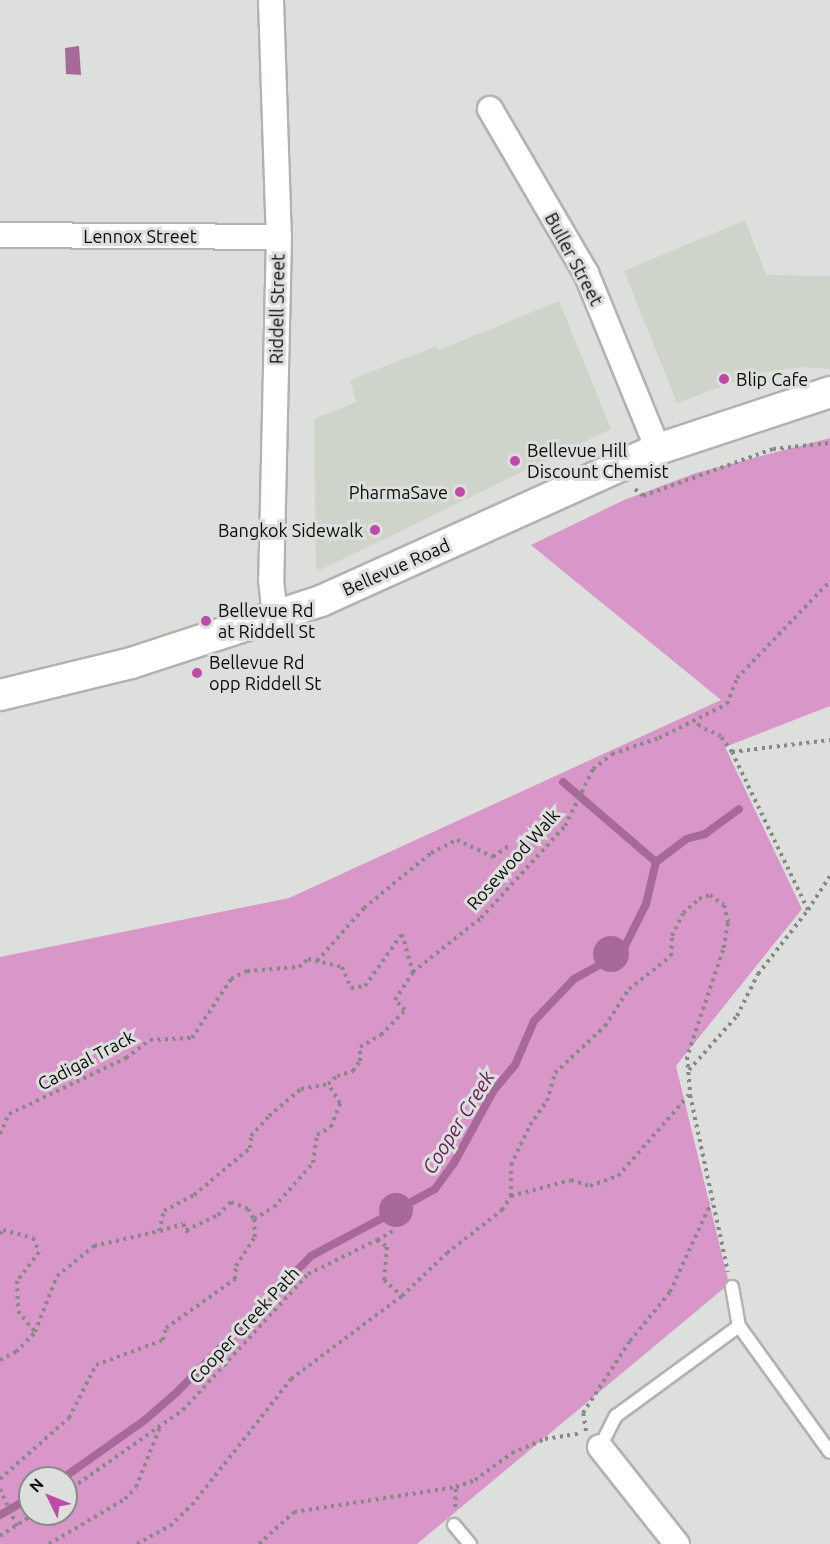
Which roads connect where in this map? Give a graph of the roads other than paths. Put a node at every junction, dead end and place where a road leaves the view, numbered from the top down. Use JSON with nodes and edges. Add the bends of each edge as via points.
{"nodes":[{"id":1,"x":271,"y":0,"type":"edge"},
{"id":2,"x":490,"y":109,"type":"dead end"},
{"id":3,"x":0,"y":235,"type":"edge"},
{"id":4,"x":279,"y":237,"type":"junction"},
{"id":5,"x":830,"y":392,"type":"edge"},
{"id":6,"x":782,"y":411,"type":"junction"},
{"id":7,"x":830,"y":412,"type":"edge"},
{"id":8,"x":658,"y":449,"type":"junction"},
{"id":9,"x":275,"y":618,"type":"junction"},
{"id":10,"x":0,"y":694,"type":"edge"},
{"id":11,"x":732,"y":1287,"type":"road end"},
{"id":12,"x":739,"y":1326,"type":"junction"},
{"id":13,"x":593,"y":1439,"type":"joint"},
{"id":14,"x":830,"y":1452,"type":"edge"},
{"id":15,"x":454,"y":1525,"type":"dead end"},
{"id":16,"x":470,"y":1544,"type":"edge"},
{"id":17,"x":677,"y":1544,"type":"edge"}],
"edges":[{"from":1,"to":4,"type":"street","name":"Riddell Street"},
{"from":2,"to":8,"type":"street","name":"Buller Street","via":[[586,273]]},
{"from":3,"to":4,"type":"street","name":"Lennox Street"},
{"from":4,"to":9,"type":"street","name":"Riddell Street","via":[[271,579]]},
{"from":5,"to":6,"type":"street","name":"Bellevue Road"},
{"from":6,"to":7,"type":"street","name":"Bellevue Road"},
{"from":6,"to":8,"type":"street","name":"Bellevue Road"},
{"from":8,"to":9,"type":"street","name":"Bellevue Road","via":[[321,601]]},
{"from":9,"to":10,"type":"street","name":"Bellevue Road","via":[[131,663]]},
{"from":11,"to":12,"type":"lane"},
{"from":12,"to":13,"type":"lane","via":[[616,1416]]},
{"from":12,"to":14,"type":"lane"},
{"from":13,"to":17,"type":"street"},
{"from":15,"to":16,"type":"lane"}]}
